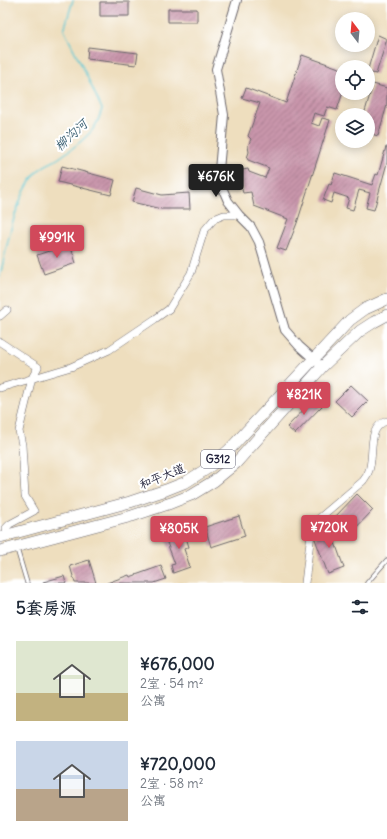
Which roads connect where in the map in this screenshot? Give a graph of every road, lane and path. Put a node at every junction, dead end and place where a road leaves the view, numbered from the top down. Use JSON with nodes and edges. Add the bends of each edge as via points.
{"nodes":[{"id":1,"x":237,"y":0,"type":"edge"},
{"id":2,"x":239,"y":215,"type":"junction"},
{"id":3,"x":387,"y":299,"type":"edge"},
{"id":4,"x":7,"y":310,"type":"dead end"},
{"id":5,"x":0,"y":316,"type":"edge"},
{"id":6,"x":387,"y":316,"type":"edge"},
{"id":7,"x":0,"y":342,"type":"edge"},
{"id":8,"x":318,"y":363,"type":"junction"},
{"id":9,"x":32,"y":378,"type":"junction"},
{"id":10,"x":0,"y":388,"type":"edge"},
{"id":11,"x":387,"y":422,"type":"edge"},
{"id":12,"x":4,"y":536,"type":"edge"},
{"id":13,"x":17,"y":548,"type":"junction"},
{"id":14,"x":0,"y":551,"type":"edge"},
{"id":15,"x":387,"y":560,"type":"edge"},
{"id":16,"x":27,"y":583,"type":"edge"},
{"id":17,"x":305,"y":583,"type":"edge"},
{"id":18,"x":367,"y":583,"type":"edge"}],
"edges":[{"from":1,"to":2,"type":"street","via":[[216,70],[224,115],[219,170],[221,185],[228,201]]},
{"from":2,"to":8,"type":"street","via":[[251,227],[259,242],[285,330]]},
{"from":2,"to":9,"type":"street","via":[[224,215],[214,219],[204,231],[191,273],[169,309],[109,350],[71,367]]},
{"from":3,"to":8,"type":"highway","name":"和平大道","number":"G312","via":[[350,320]]},
{"from":4,"to":5,"type":"street"},
{"from":6,"to":8,"type":"highway","name":"和平大道","number":"G312","via":[[360,331]]},
{"from":7,"to":9,"type":"street","via":[[38,367]]},
{"from":8,"to":12,"type":"highway","name":"和平大道","number":"G312","via":[[229,450],[186,482],[130,502]]},
{"from":8,"to":13,"type":"highway","name":"和平大道","number":"G312","via":[[236,463],[214,481],[171,503]]},
{"from":9,"to":10,"type":"street"},
{"from":9,"to":12,"type":"street","via":[[19,431],[25,496],[34,511],[10,524]]},
{"from":11,"to":17,"type":"street","via":[[376,427],[368,473],[363,481],[313,526]]},
{"from":13,"to":14,"type":"highway","name":"和平大道","number":"G312"},
{"from":13,"to":16,"type":"lane"},
{"from":15,"to":18,"type":"lane"}]}
